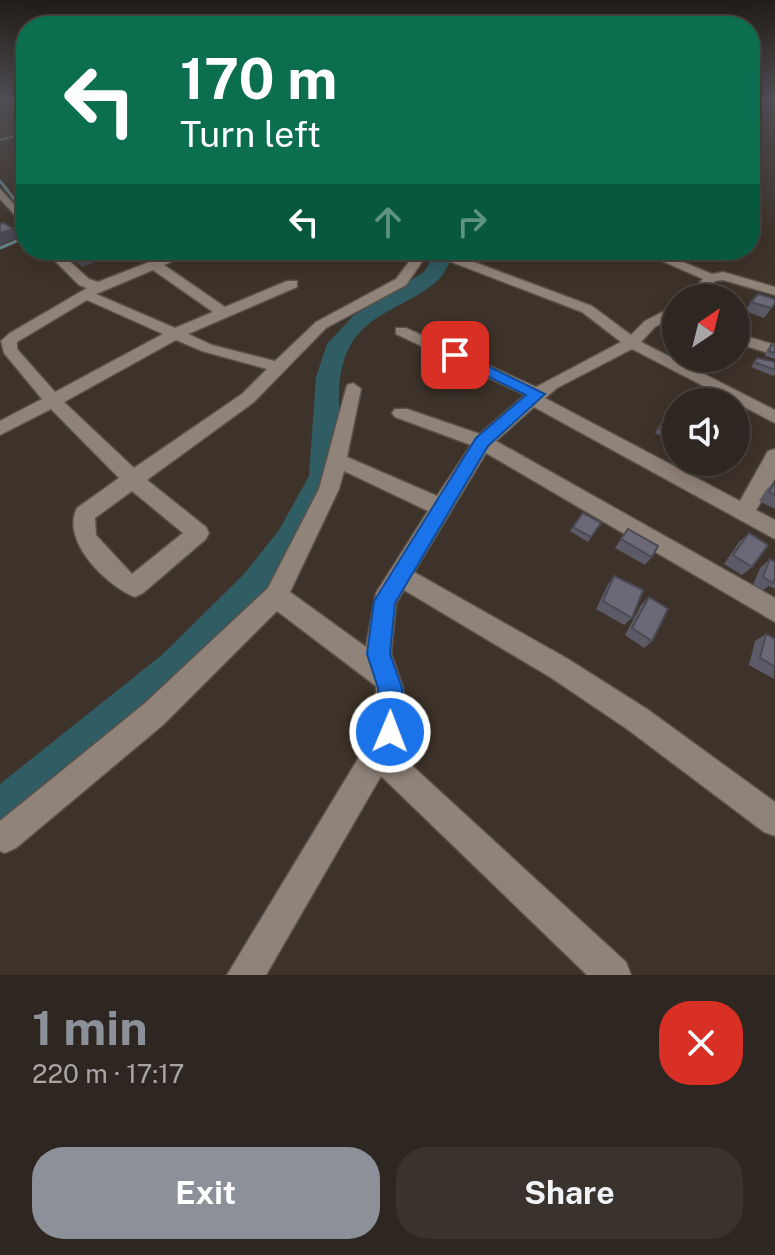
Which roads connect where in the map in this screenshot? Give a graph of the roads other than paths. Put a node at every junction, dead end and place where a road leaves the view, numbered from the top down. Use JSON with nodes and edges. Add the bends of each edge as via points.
{"nodes":[{"id":1,"x":0,"y":192,"type":"edge"},
{"id":2,"x":16,"y":212,"type":"edge"},
{"id":3,"x":61,"y":260,"type":"edge"},
{"id":4,"x":167,"y":260,"type":"edge"},
{"id":5,"x":417,"y":260,"type":"edge"},
{"id":6,"x":468,"y":260,"type":"edge"},
{"id":7,"x":669,"y":260,"type":"edge"},
{"id":8,"x":155,"y":265,"type":"junction"},
{"id":9,"x":711,"y":278,"type":"junction"},
{"id":10,"x":292,"y":284,"type":"dead end"},
{"id":11,"x":706,"y":284,"type":"edge"},
{"id":12,"x":93,"y":291,"type":"junction"},
{"id":13,"x":775,"y":291,"type":"edge"},
{"id":14,"x":222,"y":312,"type":"junction"},
{"id":15,"x":662,"y":319,"type":"edge"},
{"id":16,"x":401,"y":331,"type":"dead end"},
{"id":17,"x":175,"y":334,"type":"junction"},
{"id":18,"x":750,"y":342,"type":"edge"},
{"id":19,"x":632,"y":343,"type":"junction"},
{"id":20,"x":775,"y":350,"type":"edge"},
{"id":21,"x":278,"y":367,"type":"junction"},
{"id":22,"x":353,"y":389,"type":"dead end"},
{"id":23,"x":534,"y":396,"type":"junction"},
{"id":24,"x":50,"y":400,"type":"junction"},
{"id":25,"x":401,"y":413,"type":"dead end"},
{"id":26,"x":774,"y":415,"type":"edge"},
{"id":27,"x":0,"y":429,"type":"edge"},
{"id":28,"x":482,"y":442,"type":"junction"},
{"id":29,"x":775,"y":456,"type":"edge"},
{"id":30,"x":337,"y":460,"type":"junction"},
{"id":31,"x":133,"y":479,"type":"junction"},
{"id":32,"x":440,"y":507,"type":"junction"},
{"id":33,"x":744,"y":512,"type":"junction"},
{"id":34,"x":775,"y":530,"type":"edge"},
{"id":35,"x":401,"y":576,"type":"junction"},
{"id":36,"x":276,"y":596,"type":"junction"},
{"id":37,"x":775,"y":611,"type":"edge"},
{"id":38,"x":387,"y":678,"type":"junction"},
{"id":39,"x":377,"y":753,"type":"junction"},
{"id":40,"x":775,"y":821,"type":"edge"},
{"id":41,"x":5,"y":837,"type":"dead end"},
{"id":42,"x":245,"y":975,"type":"edge"},
{"id":43,"x":613,"y":975,"type":"edge"}],
"edges":[{"from":1,"to":2,"type":"street"},
{"from":3,"to":12,"type":"street"},
{"from":4,"to":8,"type":"street"},
{"from":5,"to":21,"type":"street","via":[[401,282],[321,325]]},
{"from":6,"to":19,"type":"street","via":[[587,309]]},
{"from":7,"to":9,"type":"street"},
{"from":8,"to":12,"type":"street"},
{"from":8,"to":14,"type":"street"},
{"from":9,"to":11,"type":"street"},
{"from":9,"to":13,"type":"street","via":[[723,276]]},
{"from":10,"to":14,"type":"street"},
{"from":12,"to":17,"type":"street"},
{"from":12,"to":24,"type":"street","via":[[9,341],[9,350]]},
{"from":14,"to":17,"type":"street"},
{"from":15,"to":19,"type":"street"},
{"from":16,"to":23,"type":"street"},
{"from":17,"to":21,"type":"street"},
{"from":17,"to":24,"type":"street"},
{"from":18,"to":20,"type":"street"},
{"from":19,"to":23,"type":"street"},
{"from":19,"to":26,"type":"street"},
{"from":21,"to":31,"type":"street","via":[[248,398]]},
{"from":22,"to":30,"type":"street"},
{"from":23,"to":28,"type":"street"},
{"from":23,"to":33,"type":"street"},
{"from":24,"to":27,"type":"street"},
{"from":24,"to":31,"type":"street"},
{"from":25,"to":28,"type":"street"},
{"from":28,"to":32,"type":"street"},
{"from":28,"to":37,"type":"street"},
{"from":29,"to":33,"type":"street"},
{"from":30,"to":32,"type":"street"},
{"from":30,"to":36,"type":"street","via":[[329,489]]},
{"from":31,"to":31,"type":"street","via":[[198,533],[135,586],[122,581],[85,538],[84,514]]},
{"from":32,"to":35,"type":"street"},
{"from":33,"to":34,"type":"street"},
{"from":35,"to":38,"type":"street","via":[[384,601],[379,630],[378,654]]},
{"from":35,"to":40,"type":"street","via":[[559,668]]},
{"from":36,"to":38,"type":"street"},
{"from":36,"to":41,"type":"street","via":[[154,714]]},
{"from":38,"to":39,"type":"street","via":[[390,732]]},
{"from":39,"to":42,"type":"street"},
{"from":39,"to":43,"type":"street"}]}
